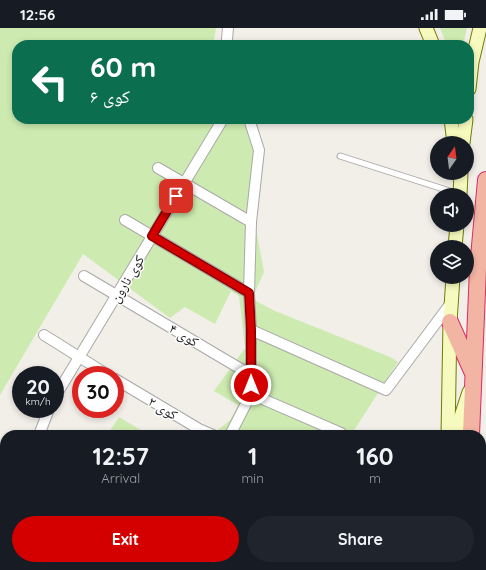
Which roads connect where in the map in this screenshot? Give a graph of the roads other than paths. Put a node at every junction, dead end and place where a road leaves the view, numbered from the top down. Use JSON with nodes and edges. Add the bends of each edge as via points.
{"nodes":[{"id":1,"x":228,"y":28,"type":"edge"},
{"id":2,"x":426,"y":28,"type":"edge"},
{"id":3,"x":480,"y":28,"type":"edge"},
{"id":4,"x":227,"y":40,"type":"edge"},
{"id":5,"x":430,"y":40,"type":"edge"},
{"id":6,"x":474,"y":54,"type":"edge"},
{"id":7,"x":220,"y":124,"type":"edge"},
{"id":8,"x":250,"y":124,"type":"edge"},
{"id":9,"x":452,"y":124,"type":"edge"},
{"id":10,"x":465,"y":124,"type":"edge"},
{"id":11,"x":453,"y":136,"type":"edge"},
{"id":12,"x":464,"y":136,"type":"edge"},
{"id":13,"x":340,"y":156,"type":"dead end"},
{"id":14,"x":158,"y":168,"type":"dead end"},
{"id":15,"x":486,"y":180,"type":"edge"},
{"id":16,"x":184,"y":183,"type":"junction"},
{"id":17,"x":438,"y":188,"type":"edge"},
{"id":18,"x":125,"y":220,"type":"dead end"},
{"id":19,"x":251,"y":222,"type":"junction"},
{"id":20,"x":152,"y":236,"type":"junction"},
{"id":21,"x":84,"y":276,"type":"dead end"},
{"id":22,"x":452,"y":284,"type":"edge"},
{"id":23,"x":249,"y":293,"type":"junction"},
{"id":24,"x":117,"y":296,"type":"junction"},
{"id":25,"x":451,"y":303,"type":"junction"},
{"id":26,"x":450,"y":322,"type":"junction"},
{"id":27,"x":251,"y":330,"type":"junction"},
{"id":28,"x":44,"y":335,"type":"dead end"},
{"id":29,"x":79,"y":357,"type":"junction"},
{"id":30,"x":94,"y":366,"type":"edge"},
{"id":31,"x":251,"y":375,"type":"junction"},
{"id":32,"x":473,"y":376,"type":"junction"},
{"id":33,"x":64,"y":382,"type":"edge"},
{"id":34,"x":124,"y":384,"type":"edge"},
{"id":35,"x":251,"y":394,"type":"junction"},
{"id":36,"x":45,"y":418,"type":"edge"},
{"id":37,"x":40,"y":430,"type":"edge"},
{"id":38,"x":201,"y":430,"type":"edge"},
{"id":39,"x":233,"y":430,"type":"edge"},
{"id":40,"x":334,"y":430,"type":"edge"},
{"id":41,"x":448,"y":430,"type":"edge"},
{"id":42,"x":457,"y":430,"type":"edge"},
{"id":43,"x":471,"y":430,"type":"edge"}],
"edges":[{"from":1,"to":4,"type":"street"},
{"from":2,"to":5,"type":"main road"},
{"from":3,"to":6,"type":"main road"},
{"from":7,"to":16,"type":"street","name":"کوی نارون"},
{"from":8,"to":19,"type":"street","via":[[259,150]]},
{"from":9,"to":11,"type":"main road"},
{"from":10,"to":12,"type":"main road"},
{"from":13,"to":17,"type":"lane"},
{"from":14,"to":16,"type":"street"},
{"from":15,"to":32,"type":"highway","via":[[478,268]]},
{"from":16,"to":19,"type":"street"},
{"from":16,"to":20,"type":"street","name":"کوی نارون"},
{"from":18,"to":20,"type":"street"},
{"from":19,"to":23,"type":"street"},
{"from":20,"to":23,"type":"street"},
{"from":20,"to":24,"type":"street","name":"کوی نارون"},
{"from":21,"to":24,"type":"street","name":"کوی ۴"},
{"from":22,"to":25,"type":"main road"},
{"from":23,"to":27,"type":"street"},
{"from":24,"to":29,"type":"street","name":"کوی نارون"},
{"from":24,"to":31,"type":"street","name":"کوی ۴"},
{"from":25,"to":26,"type":"main road"},
{"from":25,"to":27,"type":"street","via":[[386,390]]},
{"from":26,"to":32,"type":"highway"},
{"from":26,"to":41,"type":"main road"},
{"from":27,"to":31,"type":"street"},
{"from":28,"to":29,"type":"street"},
{"from":29,"to":30,"type":"street"},
{"from":29,"to":33,"type":"street","name":"کوی نارون"},
{"from":31,"to":35,"type":"street"},
{"from":32,"to":42,"type":"main road"},
{"from":32,"to":43,"type":"highway"},
{"from":34,"to":38,"type":"street","name":"کوی ۲"},
{"from":35,"to":39,"type":"street"},
{"from":35,"to":40,"type":"street"},
{"from":36,"to":37,"type":"street"}]}
